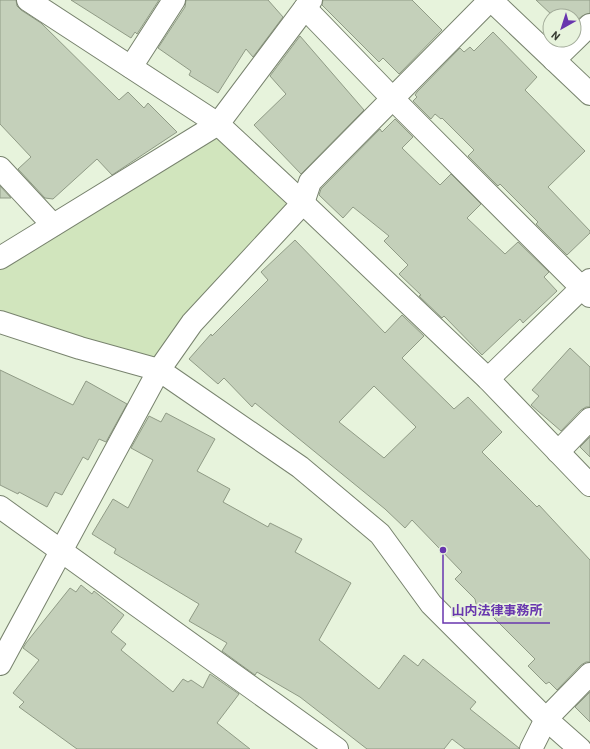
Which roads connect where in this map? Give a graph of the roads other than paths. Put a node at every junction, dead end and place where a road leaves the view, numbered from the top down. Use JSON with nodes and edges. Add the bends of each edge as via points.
{"nodes":[{"id":1,"x":174,"y":0,"type":"edge"},
{"id":2,"x":490,"y":0,"type":"edge"},
{"id":3,"x":38,"y":3,"type":"edge"},
{"id":4,"x":308,"y":4,"type":"edge"},
{"id":5,"x":590,"y":25,"type":"edge"},
{"id":6,"x":554,"y":60,"type":"junction"},
{"id":7,"x":131,"y":67,"type":"junction"},
{"id":8,"x":590,"y":94,"type":"edge"},
{"id":9,"x":393,"y":100,"type":"junction"},
{"id":10,"x":218,"y":124,"type":"junction"},
{"id":11,"x":0,"y":168,"type":"edge"},
{"id":12,"x":303,"y":203,"type":"junction"},
{"id":13,"x":54,"y":225,"type":"junction"},
{"id":14,"x":0,"y":258,"type":"edge"},
{"id":15,"x":587,"y":288,"type":"edge"},
{"id":16,"x":0,"y":322,"type":"edge"},
{"id":17,"x":159,"y":370,"type":"junction"},
{"id":18,"x":488,"y":379,"type":"junction"},
{"id":19,"x":590,"y":419,"type":"edge"},
{"id":20,"x":558,"y":452,"type":"junction"},
{"id":21,"x":590,"y":485,"type":"edge"},
{"id":22,"x":0,"y":507,"type":"edge"},
{"id":23,"x":62,"y":551,"type":"junction"},
{"id":24,"x":0,"y":664,"type":"edge"},
{"id":25,"x":590,"y":674,"type":"edge"},
{"id":26,"x":546,"y":719,"type":"junction"},
{"id":27,"x":337,"y":749,"type":"edge"},
{"id":28,"x":531,"y":749,"type":"edge"},
{"id":29,"x":580,"y":749,"type":"edge"}],
"edges":[{"from":1,"to":7,"type":"street"},
{"from":2,"to":6,"type":"street"},
{"from":2,"to":9,"type":"street"},
{"from":3,"to":7,"type":"street"},
{"from":4,"to":9,"type":"street"},
{"from":4,"to":10,"type":"street"},
{"from":5,"to":6,"type":"street"},
{"from":6,"to":8,"type":"street"},
{"from":7,"to":10,"type":"street"},
{"from":9,"to":12,"type":"street","via":[[310,182]]},
{"from":9,"to":15,"type":"street"},
{"from":10,"to":12,"type":"street"},
{"from":10,"to":13,"type":"street"},
{"from":11,"to":13,"type":"street"},
{"from":12,"to":17,"type":"street","via":[[192,323]]},
{"from":12,"to":18,"type":"street"},
{"from":13,"to":14,"type":"street"},
{"from":15,"to":18,"type":"street"},
{"from":16,"to":17,"type":"street"},
{"from":17,"to":23,"type":"street"},
{"from":17,"to":26,"type":"street","via":[[300,467],[380,534],[431,604]]},
{"from":18,"to":20,"type":"street"},
{"from":19,"to":20,"type":"street"},
{"from":20,"to":21,"type":"street"},
{"from":22,"to":23,"type":"street"},
{"from":23,"to":24,"type":"street"},
{"from":23,"to":27,"type":"street"},
{"from":25,"to":26,"type":"street"},
{"from":26,"to":28,"type":"street"},
{"from":26,"to":29,"type":"street"}]}
